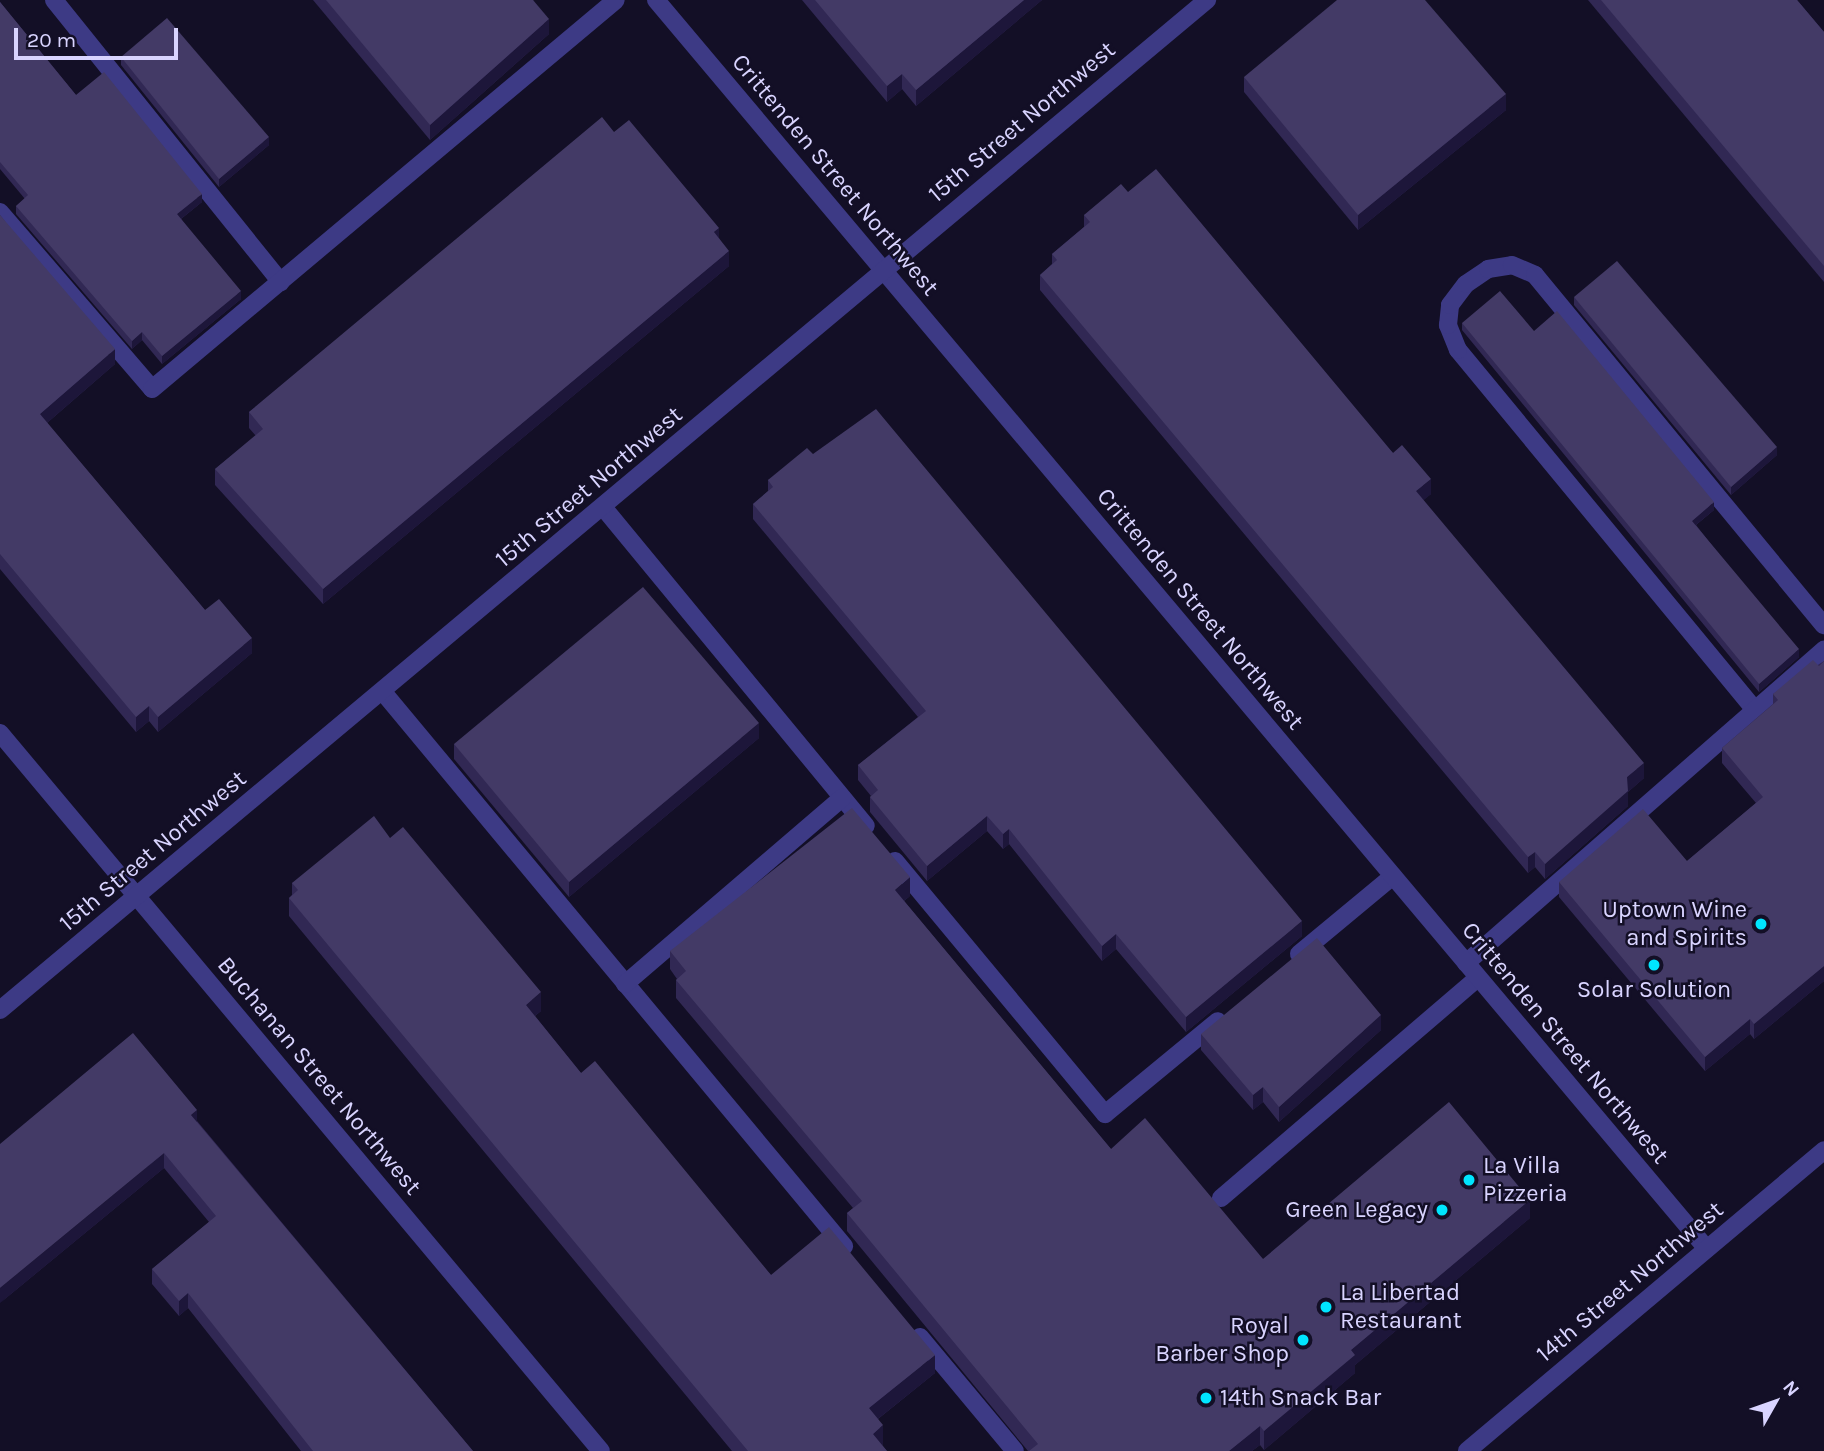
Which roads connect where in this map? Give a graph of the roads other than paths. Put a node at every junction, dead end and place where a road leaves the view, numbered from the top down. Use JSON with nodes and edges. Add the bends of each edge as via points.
{"nodes":[{"id":1,"x":54,"y":0,"type":"edge"},
{"id":2,"x":616,"y":0,"type":"edge"},
{"id":3,"x":656,"y":0,"type":"edge"},
{"id":4,"x":1207,"y":0,"type":"edge"},
{"id":5,"x":0,"y":212,"type":"edge"},
{"id":6,"x":883,"y":271,"type":"junction"},
{"id":7,"x":281,"y":282,"type":"junction"},
{"id":8,"x":603,"y":507,"type":"junction"},
{"id":9,"x":1824,"y":625,"type":"edge"},
{"id":10,"x":1824,"y":650,"type":"edge"},
{"id":11,"x":383,"y":692,"type":"junction"},
{"id":12,"x":1755,"y":710,"type":"junction"},
{"id":13,"x":0,"y":733,"type":"edge"},
{"id":14,"x":842,"y":798,"type":"junction"},
{"id":15,"x":1393,"y":876,"type":"junction"},
{"id":16,"x":137,"y":896,"type":"junction"},
{"id":17,"x":1466,"y":963,"type":"junction"},
{"id":18,"x":1286,"y":964,"type":"edge"},
{"id":19,"x":1478,"y":978,"type":"junction"},
{"id":20,"x":625,"y":984,"type":"junction"},
{"id":21,"x":1233,"y":1008,"type":"edge"},
{"id":22,"x":0,"y":1010,"type":"edge"},
{"id":23,"x":1824,"y":1150,"type":"edge"},
{"id":24,"x":1221,"y":1198,"type":"dead end"},
{"id":25,"x":1707,"y":1249,"type":"junction"},
{"id":26,"x":856,"y":1260,"type":"edge"},
{"id":27,"x":909,"y":1324,"type":"edge"},
{"id":28,"x":601,"y":1451,"type":"edge"},
{"id":29,"x":1015,"y":1451,"type":"edge"},
{"id":30,"x":1467,"y":1451,"type":"edge"}],
"edges":[{"from":1,"to":7,"type":"street"},
{"from":2,"to":7,"type":"street"},
{"from":3,"to":6,"type":"street","name":"Crittenden Street Northwest"},
{"from":4,"to":6,"type":"street","name":"15th Street Northwest"},
{"from":5,"to":7,"type":"street","via":[[152,389]]},
{"from":6,"to":8,"type":"street","name":"15th Street Northwest"},
{"from":6,"to":15,"type":"street","name":"Crittenden Street Northwest"},
{"from":8,"to":11,"type":"street","name":"15th Street Northwest"},
{"from":8,"to":14,"type":"street"},
{"from":9,"to":12,"type":"street","via":[[1535,275],[1512,265],[1488,269],[1465,284],[1450,305],[1448,325],[1458,350]]},
{"from":10,"to":12,"type":"street"},
{"from":11,"to":16,"type":"street","name":"15th Street Northwest"},
{"from":11,"to":20,"type":"street"},
{"from":12,"to":17,"type":"street"},
{"from":13,"to":16,"type":"street","name":"Buchanan Street Northwest"},
{"from":14,"to":20,"type":"street"},
{"from":14,"to":21,"type":"street","via":[[1105,1115]]},
{"from":15,"to":17,"type":"street","name":"Crittenden Street Northwest"},
{"from":15,"to":18,"type":"street"},
{"from":16,"to":22,"type":"street","name":"15th Street Northwest"},
{"from":16,"to":28,"type":"street","name":"Buchanan Street Northwest"},
{"from":17,"to":19,"type":"street","name":"Crittenden Street Northwest"},
{"from":19,"to":24,"type":"street"},
{"from":19,"to":25,"type":"street","name":"Crittenden Street Northwest"},
{"from":20,"to":26,"type":"street"},
{"from":23,"to":25,"type":"street","name":"14th Street Northwest"},
{"from":25,"to":30,"type":"street","name":"14th Street Northwest"},
{"from":27,"to":29,"type":"street"}]}
